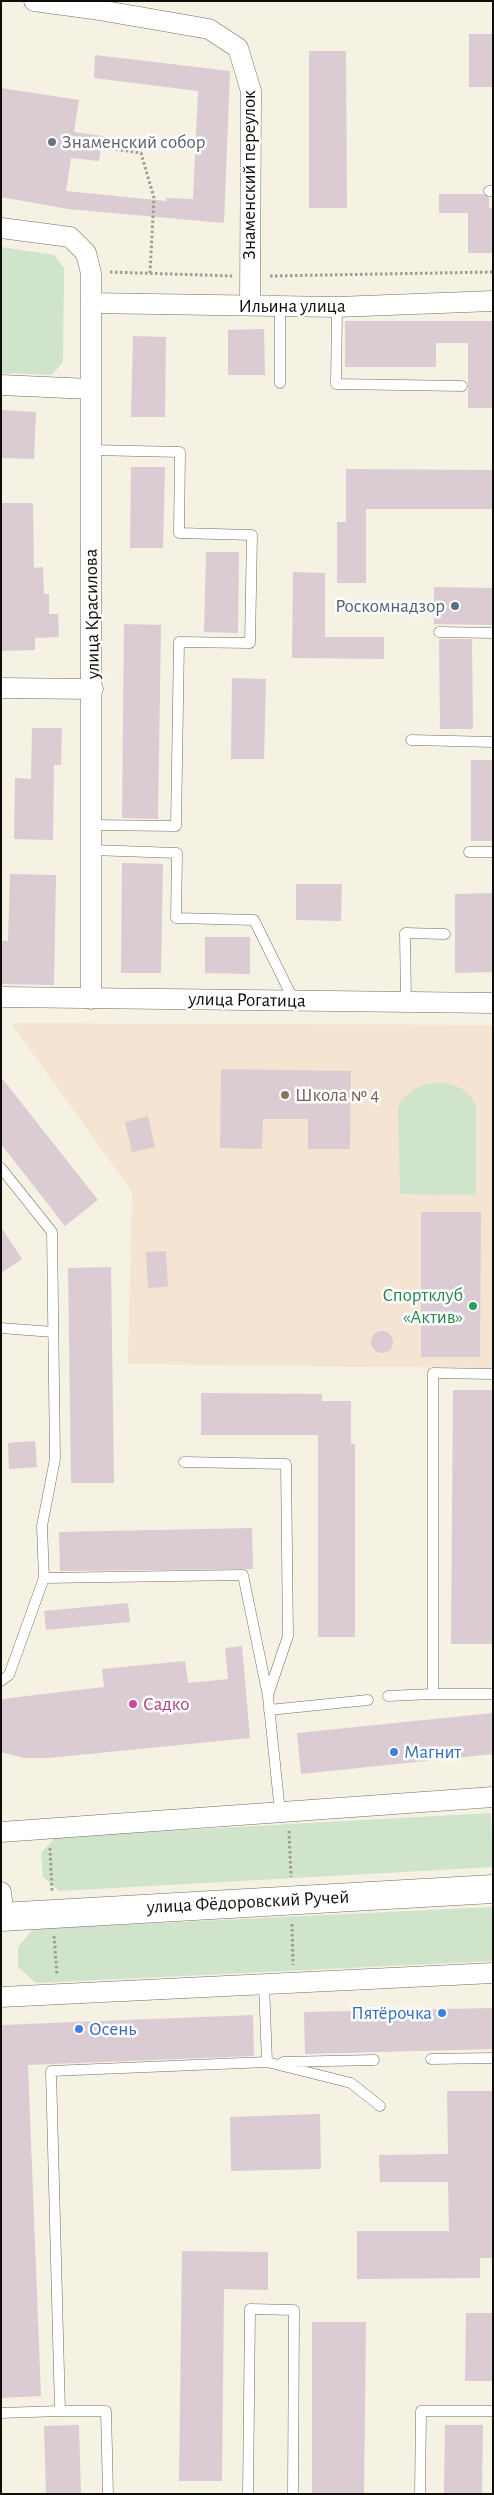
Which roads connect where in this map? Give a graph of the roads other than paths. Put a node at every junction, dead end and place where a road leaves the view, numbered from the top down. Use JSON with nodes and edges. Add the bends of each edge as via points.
{"nodes":[{"id":1,"x":34,"y":1,"type":"edge"},
{"id":2,"x":93,"y":5,"type":"edge"},
{"id":3,"x":1,"y":228,"type":"edge"},
{"id":4,"x":493,"y":301,"type":"edge"},
{"id":5,"x":91,"y":303,"type":"junction"},
{"id":6,"x":250,"y":306,"type":"junction"},
{"id":7,"x":280,"y":306,"type":"junction"},
{"id":8,"x":337,"y":307,"type":"junction"},
{"id":9,"x":280,"y":383,"type":"dead end"},
{"id":10,"x":1,"y":385,"type":"edge"},
{"id":11,"x":462,"y":386,"type":"dead end"},
{"id":12,"x":90,"y":390,"type":"junction"},
{"id":13,"x":91,"y":450,"type":"junction"},
{"id":14,"x":439,"y":632,"type":"dead end"},
{"id":15,"x":493,"y":633,"type":"edge"},
{"id":16,"x":1,"y":688,"type":"edge"},
{"id":17,"x":93,"y":689,"type":"junction"},
{"id":18,"x":411,"y":740,"type":"dead end"},
{"id":19,"x":493,"y":742,"type":"edge"},
{"id":20,"x":92,"y":825,"type":"junction"},
{"id":21,"x":92,"y":850,"type":"junction"},
{"id":22,"x":469,"y":852,"type":"dead end"},
{"id":23,"x":493,"y":852,"type":"edge"},
{"id":24,"x":445,"y":934,"type":"dead end"},
{"id":25,"x":1,"y":997,"type":"edge"},
{"id":26,"x":91,"y":998,"type":"junction"},
{"id":27,"x":294,"y":1001,"type":"junction"},
{"id":28,"x":406,"y":1002,"type":"junction"},
{"id":29,"x":493,"y":1003,"type":"edge"},
{"id":30,"x":1,"y":1168,"type":"edge"},
{"id":31,"x":1,"y":1328,"type":"edge"},
{"id":32,"x":53,"y":1332,"type":"junction"},
{"id":33,"x":493,"y":1374,"type":"edge"},
{"id":34,"x":184,"y":1462,"type":"dead end"},
{"id":35,"x":44,"y":1578,"type":"junction"},
{"id":36,"x":1,"y":1666,"type":"edge"},
{"id":37,"x":5,"y":1678,"type":"edge"},
{"id":38,"x":433,"y":1694,"type":"junction"},
{"id":39,"x":493,"y":1694,"type":"edge"},
{"id":40,"x":268,"y":1696,"type":"junction"},
{"id":41,"x":388,"y":1696,"type":"dead end"},
{"id":42,"x":368,"y":1700,"type":"dead end"},
{"id":43,"x":269,"y":1710,"type":"junction"},
{"id":44,"x":493,"y":1797,"type":"edge"},
{"id":45,"x":280,"y":1812,"type":"junction"},
{"id":46,"x":1,"y":1832,"type":"edge"},
{"id":47,"x":493,"y":1889,"type":"edge"},
{"id":48,"x":2,"y":1909,"type":"edge"},
{"id":49,"x":493,"y":1973,"type":"edge"},
{"id":50,"x":264,"y":1984,"type":"junction"},
{"id":51,"x":1,"y":1997,"type":"edge"},
{"id":52,"x":493,"y":2058,"type":"edge"},
{"id":53,"x":430,"y":2059,"type":"dead end"},
{"id":54,"x":374,"y":2060,"type":"dead end"},
{"id":55,"x":267,"y":2062,"type":"junction"},
{"id":56,"x":380,"y":2106,"type":"dead end"},
{"id":57,"x":60,"y":2411,"type":"junction"},
{"id":58,"x":493,"y":2411,"type":"edge"},
{"id":59,"x":1,"y":2413,"type":"edge"},
{"id":60,"x":108,"y":2494,"type":"edge"},
{"id":61,"x":248,"y":2494,"type":"edge"},
{"id":62,"x":293,"y":2494,"type":"edge"},
{"id":63,"x":420,"y":2494,"type":"edge"}],
"edges":[{"from":1,"to":2,"type":"street","name":"Знаменский переулок"},
{"from":2,"to":6,"type":"street","name":"Знаменский переулок","via":[[209,29],[238,48],[251,91]]},
{"from":3,"to":5,"type":"street","name":"улица Красилова","via":[[70,237],[86,253],[91,273]]},
{"from":4,"to":8,"type":"street","name":"Ильина улица"},
{"from":5,"to":6,"type":"street","name":"Ильина улица"},
{"from":5,"to":12,"type":"street","name":"улица Красилова"},
{"from":6,"to":7,"type":"street","name":"Ильина улица"},
{"from":7,"to":8,"type":"street","name":"Ильина улица"},
{"from":7,"to":9,"type":"lane"},
{"from":8,"to":11,"type":"lane","via":[[336,384]]},
{"from":10,"to":12,"type":"street"},
{"from":12,"to":13,"type":"street","name":"улица Красилова"},
{"from":13,"to":17,"type":"street","name":"улица Красилова"},
{"from":13,"to":20,"type":"lane","via":[[180,452],[179,533],[252,535],[250,643],[179,642],[176,826]]},
{"from":14,"to":15,"type":"lane"},
{"from":16,"to":17,"type":"street"},
{"from":17,"to":20,"type":"street","name":"улица Красилова"},
{"from":18,"to":19,"type":"lane"},
{"from":20,"to":21,"type":"street","name":"улица Красилова"},
{"from":21,"to":26,"type":"street","name":"улица Красилова"},
{"from":21,"to":27,"type":"lane","via":[[177,853],[176,918],[254,920]]},
{"from":22,"to":23,"type":"lane"},
{"from":24,"to":28,"type":"lane","via":[[405,933]]},
{"from":25,"to":26,"type":"street","name":"улица Рогатица"},
{"from":26,"to":27,"type":"street","name":"улица Рогатица"},
{"from":27,"to":28,"type":"street","name":"улица Рогатица"},
{"from":28,"to":29,"type":"street","name":"улица Рогатица"},
{"from":30,"to":32,"type":"lane","via":[[52,1232]]},
{"from":31,"to":32,"type":"lane"},
{"from":32,"to":35,"type":"lane","via":[[55,1459],[42,1526]]},
{"from":33,"to":38,"type":"lane","via":[[433,1373]]},
{"from":34,"to":40,"type":"lane","via":[[286,1464],[288,1636]]},
{"from":35,"to":37,"type":"lane"},
{"from":35,"to":40,"type":"lane","via":[[243,1576]]},
{"from":36,"to":37,"type":"lane"},
{"from":38,"to":39,"type":"lane"},
{"from":38,"to":41,"type":"lane"},
{"from":40,"to":43,"type":"lane"},
{"from":42,"to":43,"type":"lane"},
{"from":43,"to":45,"type":"lane"},
{"from":44,"to":45,"type":"street"},
{"from":45,"to":46,"type":"street"},
{"from":47,"to":48,"type":"main road","name":"улица Фёдоровский Ручей"},
{"from":49,"to":50,"type":"street"},
{"from":50,"to":51,"type":"street"},
{"from":50,"to":55,"type":"lane"},
{"from":52,"to":53,"type":"lane"},
{"from":54,"to":55,"type":"lane"},
{"from":55,"to":56,"type":"lane","via":[[351,2083]]},
{"from":55,"to":57,"type":"lane","via":[[50,2071]]},
{"from":57,"to":59,"type":"lane"},
{"from":57,"to":60,"type":"lane","via":[[106,2411]]},
{"from":58,"to":63,"type":"lane","via":[[421,2410]]},
{"from":61,"to":62,"type":"lane","via":[[250,2309],[294,2310]]}]}
